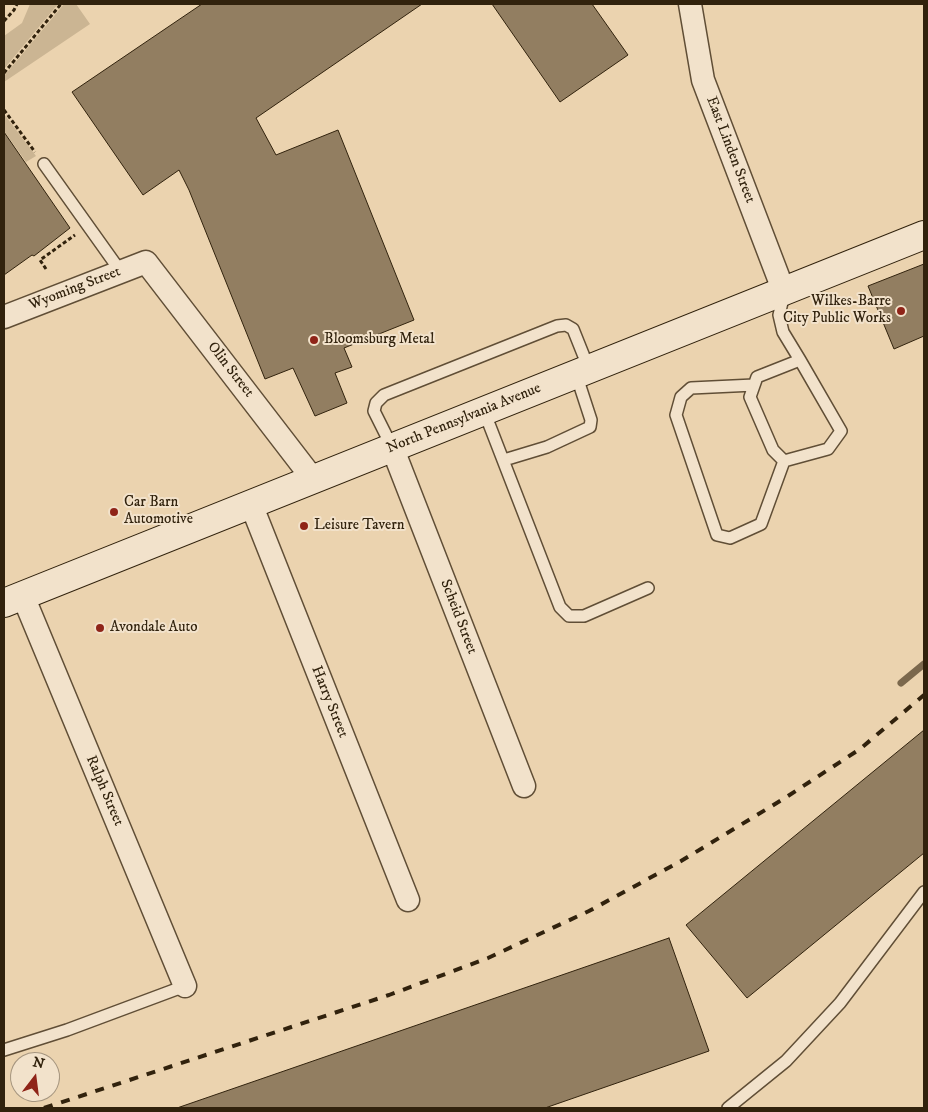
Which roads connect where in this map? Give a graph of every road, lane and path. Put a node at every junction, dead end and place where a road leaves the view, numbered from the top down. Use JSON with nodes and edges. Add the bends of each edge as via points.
{"nodes":[{"id":1,"x":17,"y":4,"type":"edge"},
{"id":2,"x":61,"y":4,"type":"edge"},
{"id":3,"x":690,"y":4,"type":"edge"},
{"id":4,"x":4,"y":21,"type":"edge"},
{"id":5,"x":4,"y":73,"type":"edge"},
{"id":6,"x":4,"y":110,"type":"edge"},
{"id":7,"x":41,"y":160,"type":"joint"},
{"id":8,"x":88,"y":227,"type":"junction"},
{"id":9,"x":924,"y":236,"type":"edge"},
{"id":10,"x":146,"y":262,"type":"joint"},
{"id":11,"x":46,"y":268,"type":"dead end"},
{"id":12,"x":121,"y":272,"type":"junction"},
{"id":13,"x":784,"y":292,"type":"junction"},
{"id":14,"x":4,"y":317,"type":"edge"},
{"id":15,"x":800,"y":360,"type":"junction"},
{"id":16,"x":583,"y":372,"type":"junction"},
{"id":17,"x":754,"y":385,"type":"junction"},
{"id":18,"x":484,"y":411,"type":"junction"},
{"id":19,"x":392,"y":447,"type":"junction"},
{"id":20,"x":504,"y":460,"type":"junction"},
{"id":21,"x":784,"y":461,"type":"junction"},
{"id":22,"x":313,"y":478,"type":"junction"},
{"id":23,"x":251,"y":504,"type":"junction"},
{"id":24,"x":648,"y":588,"type":"dead end"},
{"id":25,"x":13,"y":599,"type":"edge"},
{"id":26,"x":524,"y":786,"type":"dead end"},
{"id":27,"x":924,"y":892,"type":"edge"},
{"id":28,"x":408,"y":900,"type":"dead end"},
{"id":29,"x":185,"y":986,"type":"joint"},
{"id":30,"x":4,"y":1050,"type":"edge"},
{"id":31,"x":728,"y":1108,"type":"edge"}],
"edges":[{"from":1,"to":4,"type":"path"},
{"from":2,"to":5,"type":"path"},
{"from":3,"to":13,"type":"street","name":"East Linden Street","via":[[703,80]]},
{"from":6,"to":7,"type":"path"},
{"from":7,"to":8,"type":"lane"},
{"from":8,"to":11,"type":"path","via":[[40,260]]},
{"from":8,"to":12,"type":"lane"},
{"from":9,"to":13,"type":"street","name":"North Pennsylvania Avenue"},
{"from":10,"to":12,"type":"street","name":"Wyoming Street"},
{"from":10,"to":22,"type":"street","name":"Olin Street"},
{"from":12,"to":14,"type":"street","name":"Wyoming Street"},
{"from":13,"to":15,"type":"lane","via":[[780,321]]},
{"from":13,"to":16,"type":"street","name":"North Pennsylvania Avenue"},
{"from":15,"to":17,"type":"lane","via":[[757,377]]},
{"from":15,"to":21,"type":"lane","via":[[841,431],[828,449]]},
{"from":16,"to":18,"type":"street","name":"North Pennsylvania Avenue"},
{"from":16,"to":19,"type":"lane","via":[[573,329],[566,325],[557,326],[384,395],[376,403],[374,411]]},
{"from":16,"to":20,"type":"lane","via":[[592,420],[590,427],[547,447]]},
{"from":17,"to":21,"type":"lane","via":[[750,397],[773,450]]},
{"from":17,"to":21,"type":"lane","via":[[691,388],[681,397],[676,415],[717,535],[730,538],[761,524]]},
{"from":18,"to":19,"type":"street","name":"North Pennsylvania Avenue"},
{"from":18,"to":20,"type":"lane"},
{"from":19,"to":22,"type":"street","name":"North Pennsylvania Avenue"},
{"from":19,"to":26,"type":"street","name":"Scheid Street"},
{"from":20,"to":24,"type":"lane","via":[[560,607],[569,616],[584,616]]},
{"from":22,"to":23,"type":"street","name":"North Pennsylvania Avenue"},
{"from":23,"to":25,"type":"street","name":"North Pennsylvania Avenue"},
{"from":23,"to":28,"type":"street","name":"Harry Street"},
{"from":25,"to":29,"type":"street","name":"Ralph Street"},
{"from":27,"to":31,"type":"lane","via":[[840,1003],[786,1061]]},
{"from":29,"to":30,"type":"lane"}]}
